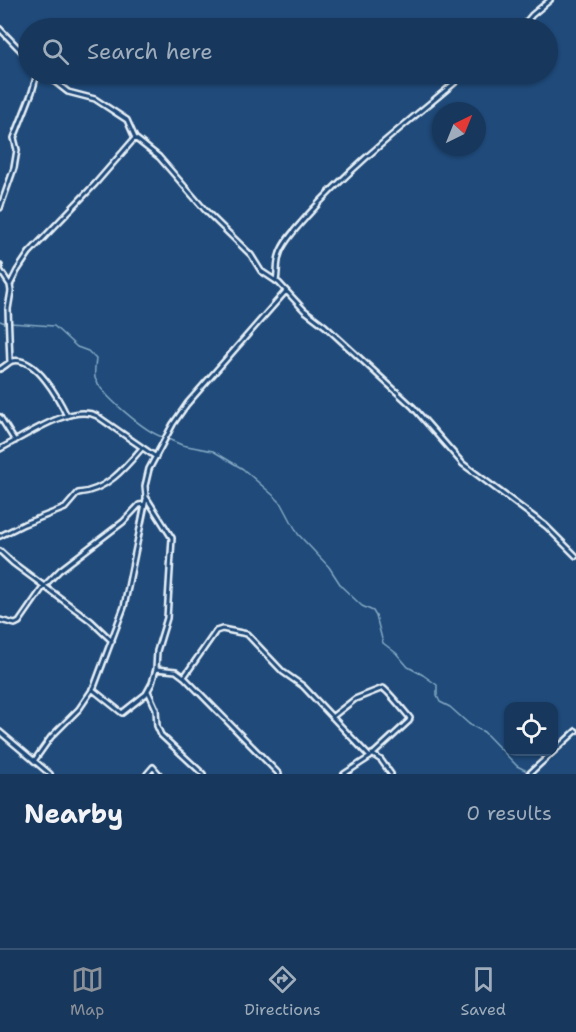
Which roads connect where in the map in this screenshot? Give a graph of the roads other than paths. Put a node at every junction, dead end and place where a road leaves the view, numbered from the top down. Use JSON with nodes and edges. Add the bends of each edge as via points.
{"nodes":[{"id":1,"x":550,"y":0,"type":"edge"},
{"id":2,"x":530,"y":18,"type":"edge"},
{"id":3,"x":0,"y":29,"type":"edge"},
{"id":4,"x":18,"y":48,"type":"edge"},
{"id":5,"x":34,"y":84,"type":"edge"},
{"id":6,"x":58,"y":84,"type":"edge"},
{"id":7,"x":453,"y":84,"type":"edge"},
{"id":8,"x":135,"y":138,"type":"junction"},
{"id":9,"x":0,"y":208,"type":"edge"},
{"id":10,"x":0,"y":266,"type":"edge"},
{"id":11,"x":0,"y":270,"type":"edge"},
{"id":12,"x":276,"y":280,"type":"junction"},
{"id":13,"x":10,"y":285,"type":"junction"},
{"id":14,"x":286,"y":291,"type":"junction"},
{"id":15,"x":0,"y":362,"type":"edge"},
{"id":16,"x":10,"y":362,"type":"junction"},
{"id":17,"x":5,"y":366,"type":"junction"},
{"id":18,"x":0,"y":369,"type":"edge"},
{"id":19,"x":67,"y":416,"type":"junction"},
{"id":20,"x":0,"y":417,"type":"edge"},
{"id":21,"x":15,"y":441,"type":"junction"},
{"id":22,"x":142,"y":448,"type":"junction"},
{"id":23,"x":0,"y":449,"type":"edge"},
{"id":24,"x":156,"y":457,"type":"junction"},
{"id":25,"x":146,"y":497,"type":"junction"},
{"id":26,"x":145,"y":504,"type":"junction"},
{"id":27,"x":0,"y":536,"type":"edge"},
{"id":28,"x":0,"y":551,"type":"edge"},
{"id":29,"x":576,"y":555,"type":"edge"},
{"id":30,"x":44,"y":586,"type":"junction"},
{"id":31,"x":0,"y":620,"type":"edge"},
{"id":32,"x":112,"y":641,"type":"junction"},
{"id":33,"x":156,"y":669,"type":"junction"},
{"id":34,"x":184,"y":677,"type":"junction"},
{"id":35,"x":92,"y":689,"type":"junction"},
{"id":36,"x":148,"y":691,"type":"junction"},
{"id":37,"x":332,"y":717,"type":"junction"},
{"id":38,"x":576,"y":730,"type":"edge"},
{"id":39,"x":0,"y":732,"type":"edge"},
{"id":40,"x":371,"y":755,"type":"junction"},
{"id":41,"x":34,"y":761,"type":"junction"},
{"id":42,"x":50,"y":774,"type":"edge"},
{"id":43,"x":147,"y":774,"type":"edge"},
{"id":44,"x":159,"y":774,"type":"edge"},
{"id":45,"x":203,"y":774,"type":"edge"},
{"id":46,"x":279,"y":774,"type":"edge"},
{"id":47,"x":345,"y":774,"type":"edge"},
{"id":48,"x":391,"y":774,"type":"edge"},
{"id":49,"x":529,"y":774,"type":"edge"}],
"edges":[{"from":1,"to":2,"type":"street"},
{"from":3,"to":4,"type":"street"},
{"from":5,"to":9,"type":"street","via":[[14,138],[14,168]]},
{"from":6,"to":8,"type":"street","via":[[68,92],[95,99],[123,117]]},
{"from":7,"to":12,"type":"street","via":[[394,132],[312,211],[280,251]]},
{"from":8,"to":12,"type":"street","via":[[251,255],[261,272]]},
{"from":8,"to":13,"type":"street","via":[[29,253]]},
{"from":10,"to":11,"type":"street"},
{"from":11,"to":13,"type":"street"},
{"from":12,"to":14,"type":"street"},
{"from":13,"to":16,"type":"street"},
{"from":14,"to":24,"type":"street","via":[[187,405]]},
{"from":14,"to":29,"type":"street","via":[[412,407],[463,464],[546,526]]},
{"from":15,"to":17,"type":"street"},
{"from":16,"to":17,"type":"street"},
{"from":16,"to":19,"type":"street","via":[[24,363],[40,374]]},
{"from":17,"to":18,"type":"street"},
{"from":19,"to":21,"type":"street"},
{"from":19,"to":22,"type":"street","via":[[91,413]]},
{"from":20,"to":21,"type":"street"},
{"from":21,"to":23,"type":"street"},
{"from":22,"to":24,"type":"street"},
{"from":22,"to":27,"type":"street","via":[[104,486],[78,493],[65,508]]},
{"from":24,"to":25,"type":"street","via":[[147,474]]},
{"from":25,"to":26,"type":"street"},
{"from":25,"to":33,"type":"street","via":[[172,538],[166,623]]},
{"from":26,"to":30,"type":"street","via":[[139,505],[118,527]]},
{"from":26,"to":32,"type":"street","via":[[124,607]]},
{"from":28,"to":30,"type":"street"},
{"from":30,"to":31,"type":"street","via":[[19,622]]},
{"from":30,"to":32,"type":"street"},
{"from":32,"to":35,"type":"street"},
{"from":33,"to":34,"type":"street","via":[[176,671]]},
{"from":33,"to":36,"type":"street"},
{"from":34,"to":37,"type":"street","via":[[216,631],[243,633]]},
{"from":34,"to":46,"type":"street"},
{"from":35,"to":36,"type":"street","via":[[122,713]]},
{"from":35,"to":41,"type":"street"},
{"from":36,"to":45,"type":"street","via":[[161,735]]},
{"from":37,"to":40,"type":"street"},
{"from":37,"to":40,"type":"street","via":[[355,699],[381,688],[387,690],[410,718]]},
{"from":38,"to":49,"type":"street"},
{"from":39,"to":41,"type":"street"},
{"from":40,"to":47,"type":"street"},
{"from":40,"to":48,"type":"street","via":[[378,757]]},
{"from":41,"to":42,"type":"street"},
{"from":43,"to":44,"type":"street","via":[[153,767]]}]}
